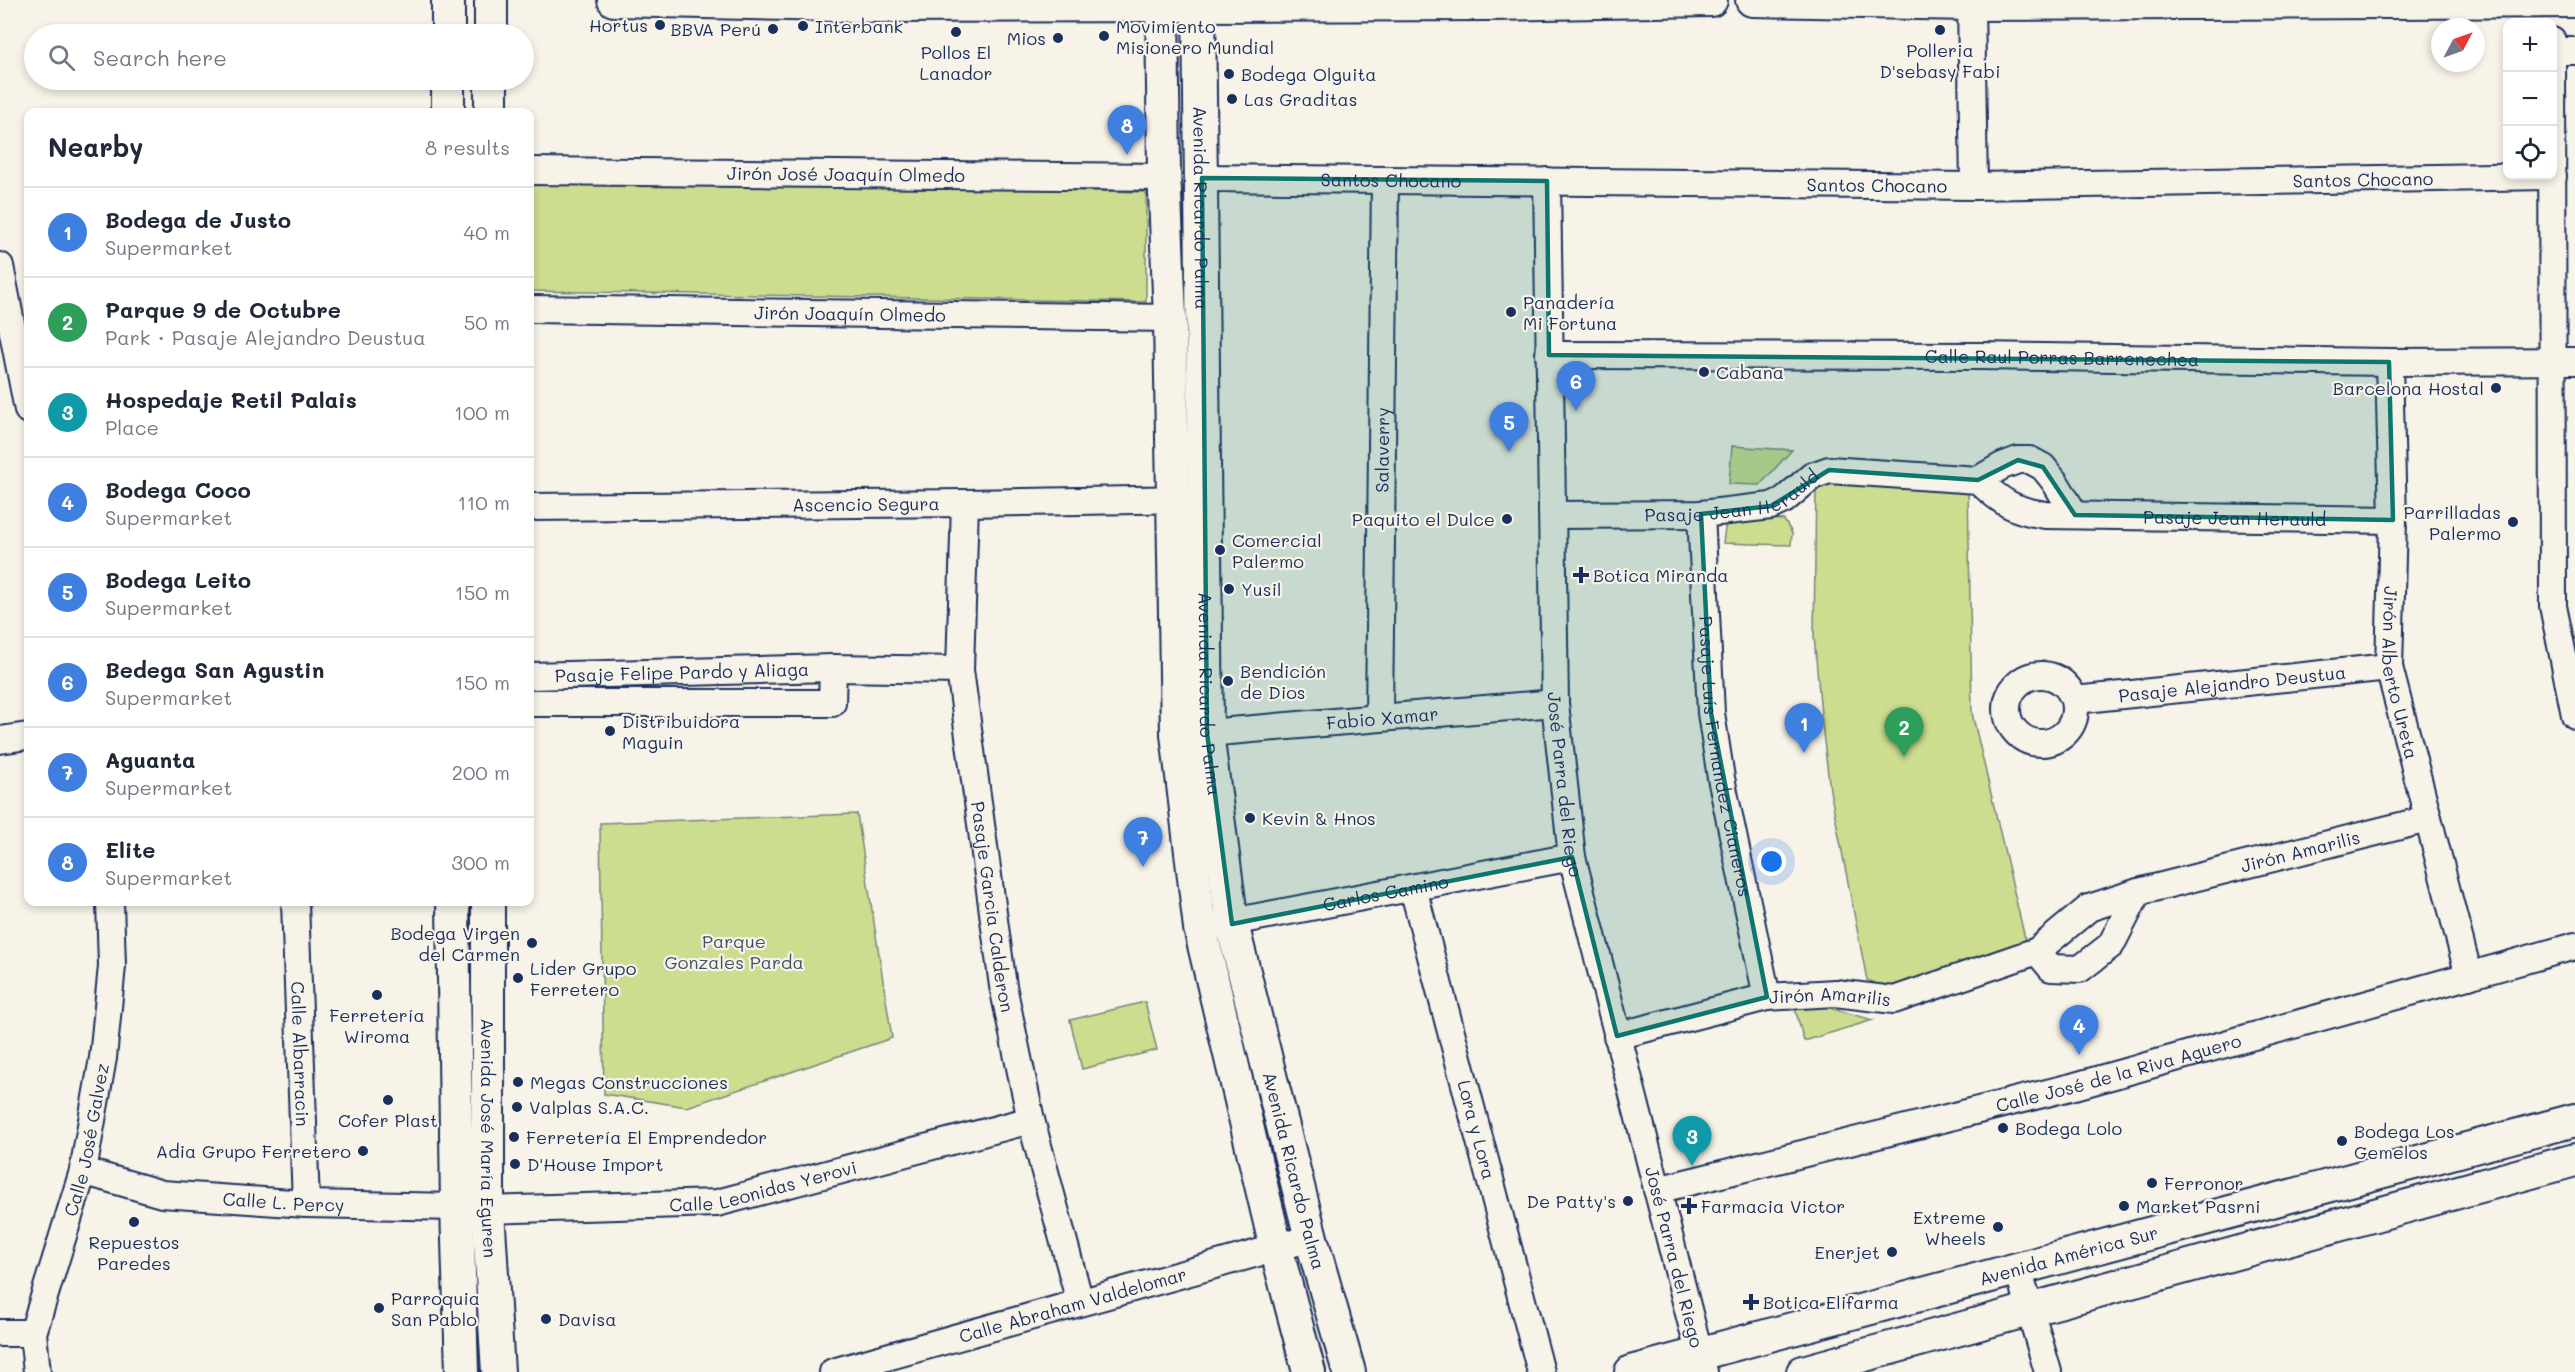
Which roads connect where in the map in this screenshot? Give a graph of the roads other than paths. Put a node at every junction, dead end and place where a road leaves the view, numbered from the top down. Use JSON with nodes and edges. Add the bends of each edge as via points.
{"nodes":[{"id":1,"x":448,"y":0,"type":"edge"},
{"id":2,"x":491,"y":0,"type":"edge"},
{"id":3,"x":614,"y":0,"type":"edge"},
{"id":4,"x":1711,"y":0,"type":"edge"},
{"id":5,"x":1752,"y":0,"type":"edge"},
{"id":6,"x":2306,"y":1,"type":"edge"},
{"id":7,"x":1162,"y":2,"type":"edge"},
{"id":8,"x":1199,"y":2,"type":"edge"},
{"id":9,"x":881,"y":3,"type":"edge"},
{"id":10,"x":1971,"y":4,"type":"junction"},
{"id":11,"x":2558,"y":6,"type":"edge"},
{"id":12,"x":448,"y":24,"type":"edge"},
{"id":13,"x":491,"y":24,"type":"edge"},
{"id":14,"x":2557,"y":51,"type":"edge"},
{"id":15,"x":2575,"y":51,"type":"edge"},
{"id":16,"x":2553,"y":72,"type":"edge"},
{"id":17,"x":448,"y":90,"type":"edge"},
{"id":18,"x":491,"y":90,"type":"edge"},
{"id":19,"x":448,"y":108,"type":"edge"},
{"id":20,"x":491,"y":108,"type":"edge"},
{"id":21,"x":2553,"y":126,"type":"edge"},
{"id":22,"x":534,"y":171,"type":"edge"},
{"id":23,"x":1165,"y":177,"type":"junction"},
{"id":24,"x":2503,"y":177,"type":"edge"},
{"id":25,"x":1202,"y":178,"type":"junction"},
{"id":26,"x":1385,"y":180,"type":"junction"},
{"id":27,"x":2553,"y":180,"type":"edge"},
{"id":28,"x":1547,"y":181,"type":"junction"},
{"id":29,"x":1974,"y":186,"type":"junction"},
{"id":30,"x":0,"y":266,"type":"edge"},
{"id":31,"x":534,"y":309,"type":"edge"},
{"id":32,"x":1170,"y":318,"type":"junction"},
{"id":33,"x":8,"y":338,"type":"edge"},
{"id":34,"x":1549,"y":355,"type":"junction"},
{"id":35,"x":2564,"y":361,"type":"edge"},
{"id":36,"x":2389,"y":362,"type":"junction"},
{"id":37,"x":24,"y":396,"type":"edge"},
{"id":38,"x":1978,"y":480,"type":"junction"},
{"id":39,"x":1173,"y":498,"type":"junction"},
{"id":40,"x":1203,"y":499,"type":"junction"},
{"id":41,"x":965,"y":503,"type":"junction"},
{"id":42,"x":534,"y":507,"type":"edge"},
{"id":43,"x":1701,"y":514,"type":"junction"},
{"id":44,"x":1554,"y":515,"type":"junction"},
{"id":45,"x":2075,"y":515,"type":"junction"},
{"id":46,"x":2393,"y":520,"type":"junction"},
{"id":47,"x":2389,"y":667,"type":"junction"},
{"id":48,"x":833,"y":668,"type":"junction"},
{"id":49,"x":960,"y":670,"type":"junction"},
{"id":50,"x":534,"y":676,"type":"edge"},
{"id":51,"x":2075,"y":700,"type":"dead end"},
{"id":52,"x":534,"y":703,"type":"edge"},
{"id":53,"x":1555,"y":703,"type":"junction"},
{"id":54,"x":2575,"y":715,"type":"edge"},
{"id":55,"x":1379,"y":718,"type":"junction"},
{"id":56,"x":1207,"y":733,"type":"junction"},
{"id":57,"x":24,"y":737,"type":"edge"},
{"id":58,"x":0,"y":740,"type":"edge"},
{"id":59,"x":2428,"y":819,"type":"junction"},
{"id":60,"x":1572,"y":857,"type":"junction"},
{"id":61,"x":1413,"y":888,"type":"junction"},
{"id":62,"x":2138,"y":892,"type":"junction"},
{"id":63,"x":110,"y":906,"type":"edge"},
{"id":64,"x":295,"y":906,"type":"edge"},
{"id":65,"x":453,"y":906,"type":"edge"},
{"id":66,"x":488,"y":906,"type":"edge"},
{"id":67,"x":1232,"y":924,"type":"junction"},
{"id":68,"x":1200,"y":928,"type":"junction"},
{"id":69,"x":2575,"y":946,"type":"edge"},
{"id":70,"x":2037,"y":951,"type":"junction"},
{"id":71,"x":2469,"y":976,"type":"junction"},
{"id":72,"x":1767,"y":997,"type":"junction"},
{"id":73,"x":1617,"y":1036,"type":"junction"},
{"id":74,"x":1031,"y":1120,"type":"junction"},
{"id":75,"x":2575,"y":1120,"type":"edge"},
{"id":76,"x":2575,"y":1160,"type":"edge"},
{"id":77,"x":83,"y":1171,"type":"junction"},
{"id":78,"x":1657,"y":1190,"type":"junction"},
{"id":79,"x":306,"y":1204,"type":"junction"},
{"id":80,"x":457,"y":1207,"type":"junction"},
{"id":81,"x":488,"y":1210,"type":"junction"},
{"id":82,"x":1311,"y":1238,"type":"junction"},
{"id":83,"x":1276,"y":1248,"type":"junction"},
{"id":84,"x":2018,"y":1269,"type":"junction"},
{"id":85,"x":492,"y":1283,"type":"junction"},
{"id":86,"x":459,"y":1284,"type":"junction"},
{"id":87,"x":1080,"y":1302,"type":"junction"},
{"id":88,"x":2030,"y":1308,"type":"junction"},
{"id":89,"x":0,"y":1333,"type":"edge"},
{"id":90,"x":33,"y":1333,"type":"junction"},
{"id":91,"x":1702,"y":1363,"type":"edge"},
{"id":92,"x":37,"y":1372,"type":"edge"},
{"id":93,"x":462,"y":1372,"type":"edge"},
{"id":94,"x":498,"y":1372,"type":"edge"},
{"id":95,"x":833,"y":1372,"type":"edge"},
{"id":96,"x":1309,"y":1372,"type":"edge"},
{"id":97,"x":1349,"y":1372,"type":"edge"},
{"id":98,"x":1541,"y":1372,"type":"edge"},
{"id":99,"x":1631,"y":1372,"type":"edge"},
{"id":100,"x":1803,"y":1372,"type":"edge"},
{"id":101,"x":2048,"y":1372,"type":"edge"}],
"edges":[{"from":1,"to":12,"type":"main road"},
{"from":2,"to":13,"type":"main road"},
{"from":3,"to":9,"type":"main road"},
{"from":4,"to":8,"type":"main road","via":[[1492,4]]},
{"from":5,"to":10,"type":"main road"},
{"from":6,"to":10,"type":"main road"},
{"from":6,"to":11,"type":"main road"},
{"from":7,"to":8,"type":"main road"},
{"from":7,"to":9,"type":"main road"},
{"from":7,"to":23,"type":"main road","name":"Avenida Ricardo Palma"},
{"from":8,"to":25,"type":"main road","name":"Avenida Ricardo Palma"},
{"from":10,"to":29,"type":"street"},
{"from":14,"to":15,"type":"street"},
{"from":16,"to":21,"type":"street"},
{"from":17,"to":19,"type":"main road"},
{"from":18,"to":20,"type":"main road"},
{"from":22,"to":23,"type":"street","name":"Jirón José Joaquín Olmedo"},
{"from":23,"to":32,"type":"main road","name":"Avenida Ricardo Palma"},
{"from":24,"to":29,"type":"street","name":"Santos Chocano"},
{"from":25,"to":26,"type":"street","name":"Santos Chocano"},
{"from":25,"to":40,"type":"main road","name":"Avenida Ricardo Palma"},
{"from":26,"to":28,"type":"street","name":"Santos Chocano"},
{"from":26,"to":55,"type":"street","name":"Salaverry"},
{"from":27,"to":35,"type":"street"},
{"from":28,"to":29,"type":"street","name":"Santos Chocano"},
{"from":28,"to":34,"type":"street","name":"José Parra del Riego"},
{"from":30,"to":33,"type":"street"},
{"from":31,"to":32,"type":"street","name":"Jirón Joaquín Olmedo"},
{"from":32,"to":39,"type":"main road","name":"Avenida Ricardo Palma"},
{"from":33,"to":37,"type":"street"},
{"from":34,"to":36,"type":"street","name":"Calle Raul Porras Barrenechea"},
{"from":34,"to":44,"type":"street","name":"José Parra del Riego"},
{"from":35,"to":36,"type":"street","name":"Calle Raul Porras Barrenechea"},
{"from":35,"to":54,"type":"street","via":[[2553,606]]},
{"from":36,"to":46,"type":"street","name":"Jirón Alberto Ureta"},
{"from":38,"to":43,"type":"street","name":"Pasaje Jean Herauld","via":[[1829,470],[1812,476],[1771,506]]},
{"from":38,"to":45,"type":"street","name":"Pasaje Jean Herauld","via":[[2001,501],[2019,510]]},
{"from":38,"to":45,"type":"street","via":[[2002,466],[2030,460],[2043,467]]},
{"from":39,"to":40,"type":"street","name":"Ascencio Segura"},
{"from":39,"to":41,"type":"street","name":"Ascencio Segura"},
{"from":39,"to":68,"type":"main road","name":"Avenida Ricardo Palma","via":[[1177,735]]},
{"from":40,"to":56,"type":"main road","name":"Avenida Ricardo Palma"},
{"from":41,"to":42,"type":"street","name":"Ascencio Segura"},
{"from":41,"to":49,"type":"street","name":"Pasaje Garcia Calderon"},
{"from":43,"to":44,"type":"street","name":"Pasaje Jean Herauld"},
{"from":43,"to":72,"type":"street","name":"Pasaje Luís Fernandez Cianeros","via":[[1711,713]]},
{"from":44,"to":53,"type":"street","name":"José Parra del Riego"},
{"from":45,"to":46,"type":"street","name":"Pasaje Jean Herauld"},
{"from":46,"to":47,"type":"street","name":"Jirón Alberto Ureta"},
{"from":47,"to":51,"type":"street","name":"Pasaje Alejandro Deustua"},
{"from":47,"to":59,"type":"street","name":"Jirón Alberto Ureta"},
{"from":48,"to":49,"type":"street","name":"Pasaje Felipe Pardo y Aliaga"},
{"from":48,"to":50,"type":"street","name":"Pasaje Felipe Pardo y Aliaga"},
{"from":48,"to":52,"type":"street","name":"Pasaje Felipe Pardo y Aliaga","via":[[832,703]]},
{"from":49,"to":74,"type":"street","name":"Pasaje Garcia Calderon","via":[[1003,986]]},
{"from":53,"to":55,"type":"street","name":"Fabio Xamar"},
{"from":53,"to":60,"type":"street","name":"José Parra del Riego"},
{"from":55,"to":56,"type":"street","name":"Fabio Xamar"},
{"from":56,"to":67,"type":"main road","name":"Avenida Ricardo Palma"},
{"from":57,"to":58,"type":"street"},
{"from":59,"to":62,"type":"street","name":"Jirón Amarilis"},
{"from":59,"to":71,"type":"street","name":"Jirón Alberto Ureta"},
{"from":60,"to":61,"type":"street","name":"Carlos Camino"},
{"from":60,"to":73,"type":"street","name":"José Parra del Riego"},
{"from":61,"to":67,"type":"street","name":"Carlos Camino"},
{"from":61,"to":98,"type":"street","name":"Lora y Lora"},
{"from":62,"to":70,"type":"street","name":"Jirón Amarilis","via":[[2089,908]]},
{"from":62,"to":70,"type":"street","via":[[2111,945],[2080,969],[2051,968]]},
{"from":63,"to":77,"type":"street","name":"Calle José Galvez","via":[[112,966],[103,1058]]},
{"from":64,"to":79,"type":"street","name":"Calle Albarracin"},
{"from":65,"to":80,"type":"main road","name":"Avenida José María Eguren"},
{"from":66,"to":81,"type":"main road","name":"Avenida José María Eguren"},
{"from":67,"to":68,"type":"street","name":"Carlos Camino"},
{"from":67,"to":82,"type":"main road","name":"Avenida Ricardo Palma"},
{"from":68,"to":83,"type":"main road","name":"Avenida Ricardo Palma"},
{"from":69,"to":71,"type":"street","name":"Calle José de la Riva Aguero"},
{"from":70,"to":72,"type":"street","name":"Jirón Amarilis","via":[[1894,1000],[1835,993]]},
{"from":71,"to":78,"type":"street","name":"Calle José de la Riva Aguero","via":[[2075,1086]]},
{"from":72,"to":73,"type":"street","name":"Jirón Amarilis"},
{"from":73,"to":78,"type":"street","name":"José Parra del Riego"},
{"from":74,"to":81,"type":"street","name":"Calle Leonidas Yerovi","via":[[717,1203]]},
{"from":74,"to":87,"type":"street","name":"Pasaje Garcia Calderon"},
{"from":75,"to":84,"type":"main road","name":"Avenida América Sur"},
{"from":76,"to":88,"type":"main road"},
{"from":77,"to":79,"type":"street","name":"Calle L. Percy","via":[[162,1194]]},
{"from":77,"to":90,"type":"street","name":"Calle José Galvez"},
{"from":78,"to":91,"type":"street","name":"José Parra del Riego"},
{"from":79,"to":80,"type":"street","name":"Calle L. Percy"},
{"from":80,"to":81,"type":"street","name":"Calle L. Percy"},
{"from":80,"to":86,"type":"main road","name":"Avenida José María Eguren"},
{"from":81,"to":85,"type":"main road","name":"Avenida José María Eguren"},
{"from":82,"to":83,"type":"street","name":"Calle Abraham Valdelomar"},
{"from":82,"to":97,"type":"main road","name":"Avenida Ricardo Palma"},
{"from":83,"to":87,"type":"street","name":"Calle Abraham Valdelomar"},
{"from":83,"to":96,"type":"main road","name":"Avenida Ricardo Palma"},
{"from":84,"to":88,"type":"street"},
{"from":84,"to":91,"type":"main road","name":"Avenida América Sur"},
{"from":85,"to":86,"type":"main road"},
{"from":85,"to":94,"type":"main road","name":"Avenida José María Eguren"},
{"from":86,"to":93,"type":"main road","name":"Avenida José María Eguren"},
{"from":87,"to":95,"type":"street","name":"Calle Abraham Valdelomar"},
{"from":88,"to":100,"type":"main road"},
{"from":88,"to":101,"type":"street"},
{"from":89,"to":90,"type":"street"},
{"from":90,"to":92,"type":"street","name":"Calle José Galvez"},
{"from":91,"to":99,"type":"main road","name":"Avenida América Sur"}]}
